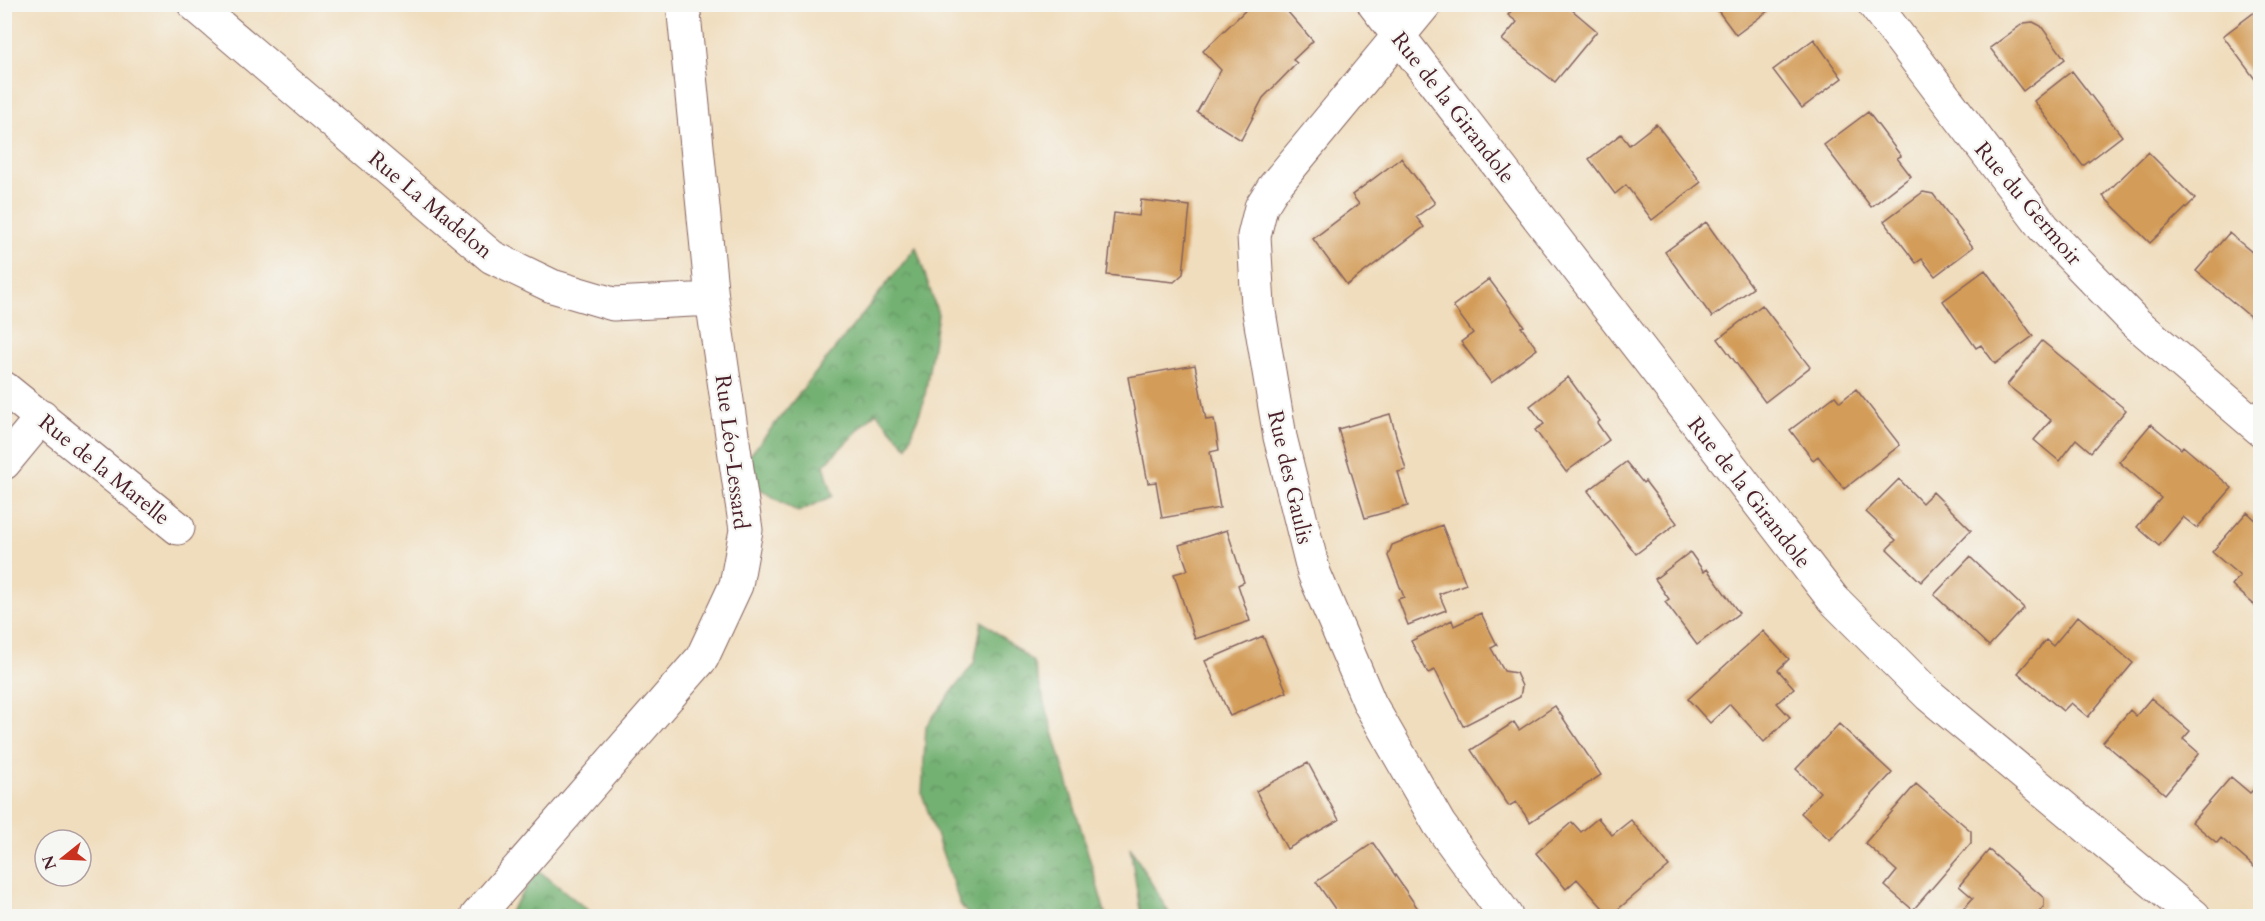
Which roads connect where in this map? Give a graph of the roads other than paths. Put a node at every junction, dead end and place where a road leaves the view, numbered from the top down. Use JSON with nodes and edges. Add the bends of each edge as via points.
{"nodes":[{"id":1,"x":194,"y":4,"type":"edge"},
{"id":2,"x":682,"y":4,"type":"edge"},
{"id":3,"x":1374,"y":4,"type":"edge"},
{"id":4,"x":1425,"y":4,"type":"edge"},
{"id":5,"x":1874,"y":4,"type":"edge"},
{"id":6,"x":1399,"y":36,"type":"junction"},
{"id":7,"x":712,"y":299,"type":"junction"},
{"id":8,"x":4,"y":388,"type":"edge"},
{"id":9,"x":42,"y":417,"type":"junction"},
{"id":10,"x":2260,"y":429,"type":"edge"},
{"id":11,"x":4,"y":464,"type":"edge"},
{"id":12,"x":178,"y":528,"type":"dead end"},
{"id":13,"x":477,"y":916,"type":"edge"},
{"id":14,"x":1506,"y":916,"type":"edge"},
{"id":15,"x":2194,"y":916,"type":"edge"}],
"edges":[{"from":1,"to":7,"type":"street","name":"Rue La Madelon","via":[[492,257],[552,286],[613,304]]},
{"from":2,"to":7,"type":"street","name":"Rue Léo-Lessard"},
{"from":3,"to":6,"type":"street","name":"Rue de la Girandole"},
{"from":4,"to":6,"type":"street","name":"Rue des Gaulis"},
{"from":5,"to":10,"type":"street","name":"Rue du Germoir","via":[[2044,228],[2136,323]]},
{"from":6,"to":14,"type":"street","name":"Rue des Gaulis","via":[[1261,207],[1254,236],[1258,306],[1280,437],[1314,573],[1370,704],[1439,824]]},
{"from":6,"to":15,"type":"street","name":"Rue de la Girandole","via":[[1833,599],[1929,695]]},
{"from":7,"to":13,"type":"street","name":"Rue Léo-Lessard","via":[[746,530],[736,585],[702,658]]},
{"from":8,"to":9,"type":"street","name":"Rue de la Marelle"},
{"from":9,"to":11,"type":"street"},
{"from":9,"to":12,"type":"street","name":"Rue de la Marelle"}]}
